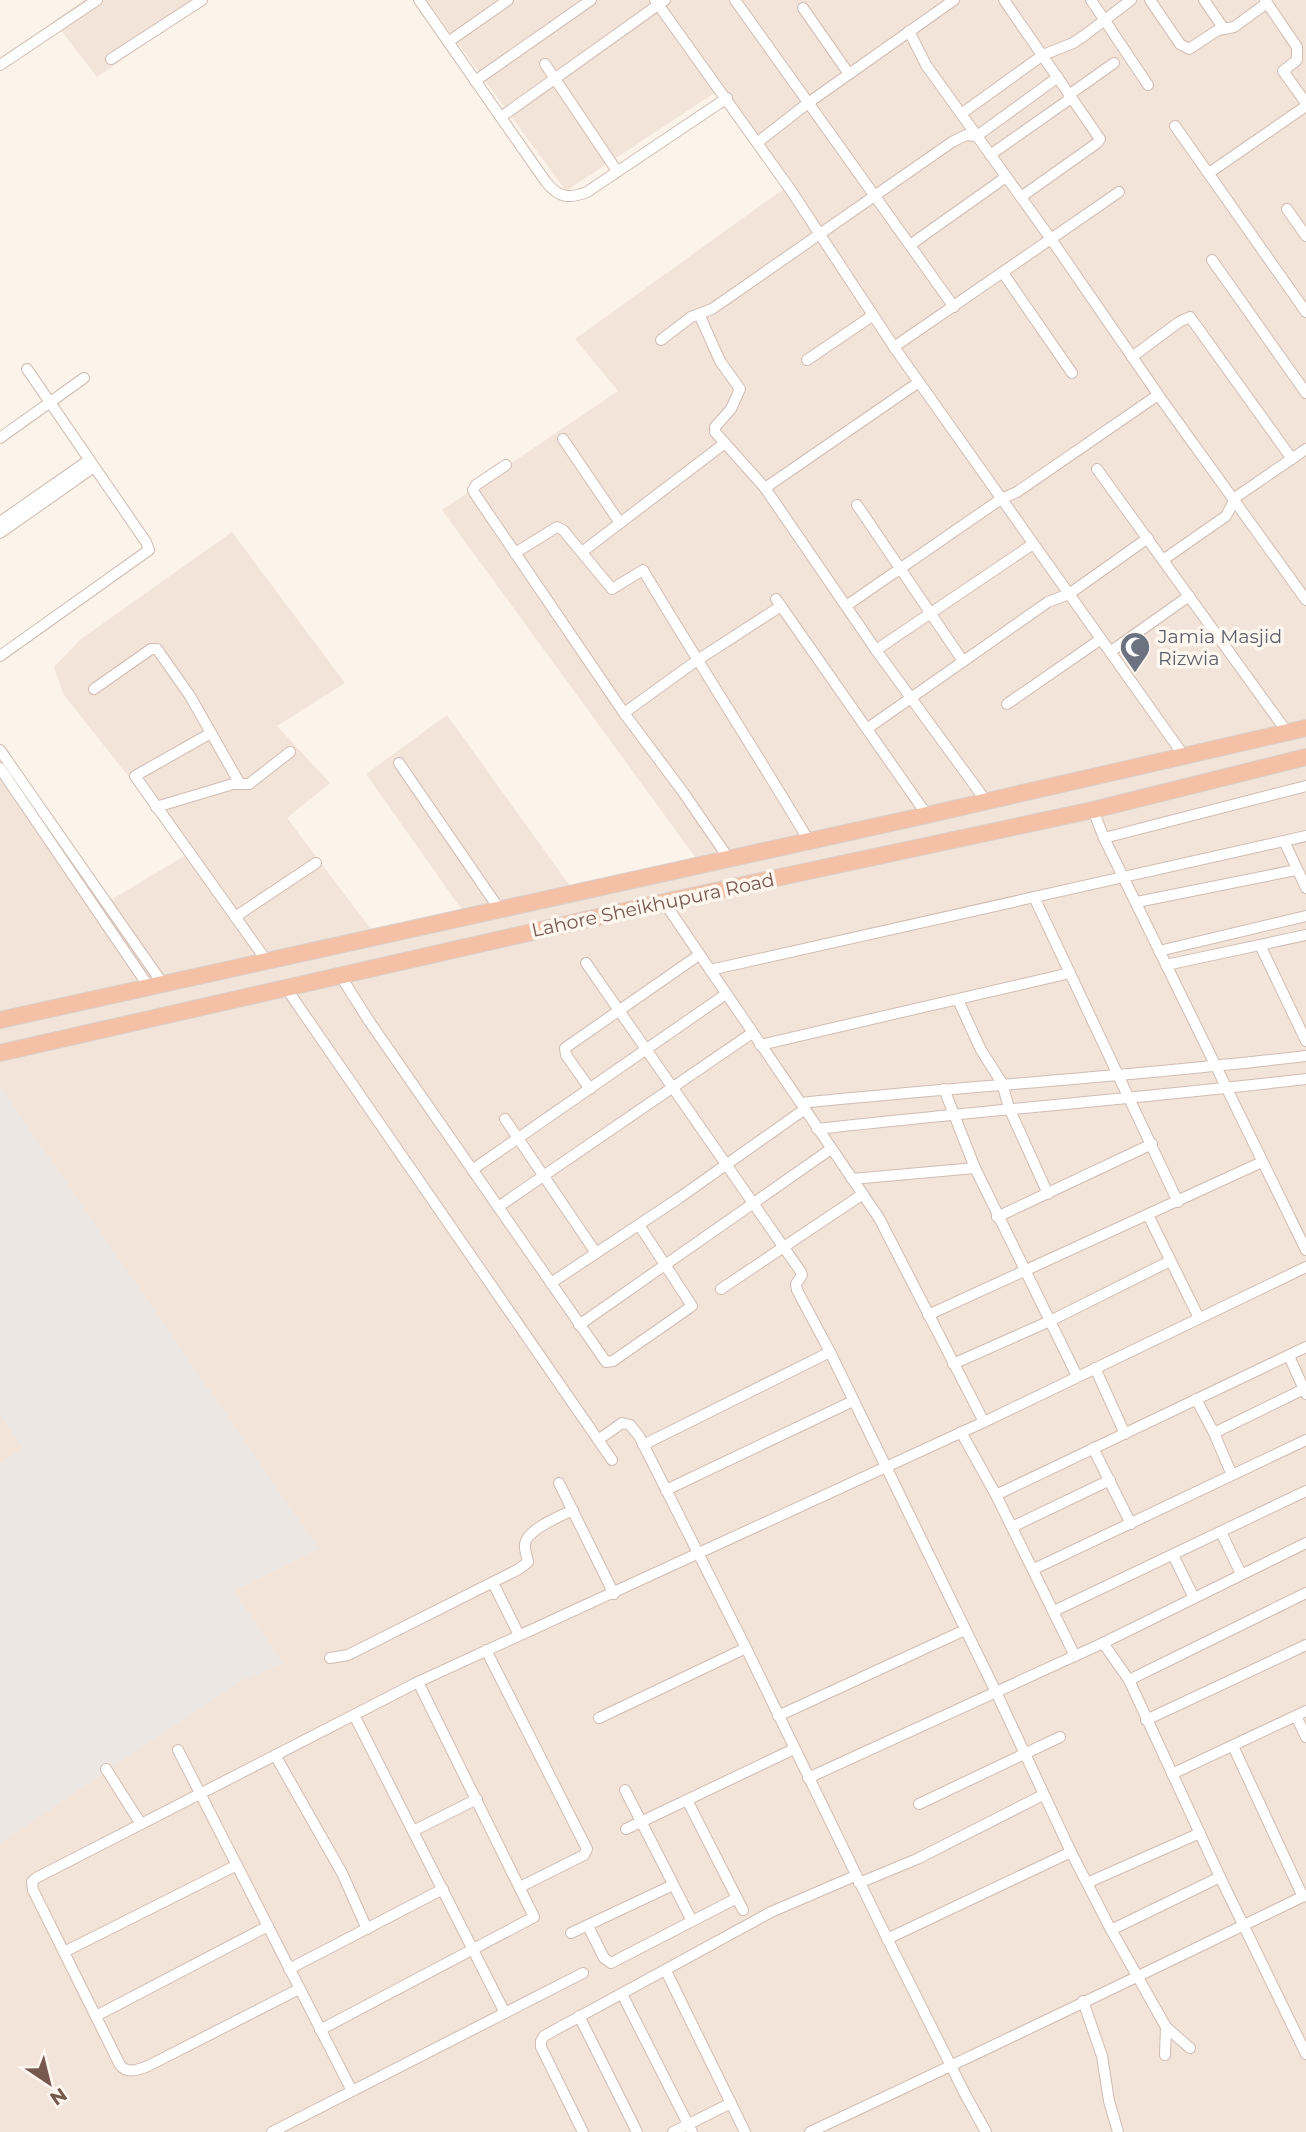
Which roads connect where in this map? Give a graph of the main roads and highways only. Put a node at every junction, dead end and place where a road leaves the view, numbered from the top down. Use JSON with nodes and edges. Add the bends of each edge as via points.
{"nodes":[{"id":1,"x":1306,"y":728,"type":"edge"},
{"id":2,"x":1306,"y":757,"type":"edge"},
{"id":3,"x":0,"y":1020,"type":"edge"},
{"id":4,"x":0,"y":1053,"type":"edge"}],
"edges":[{"from":1,"to":3,"type":"highway","name":"Lahore Sheikhupura Road"},
{"from":2,"to":4,"type":"highway","name":"Lahore Sheikhupura Road","via":[[1093,810]]}]}
